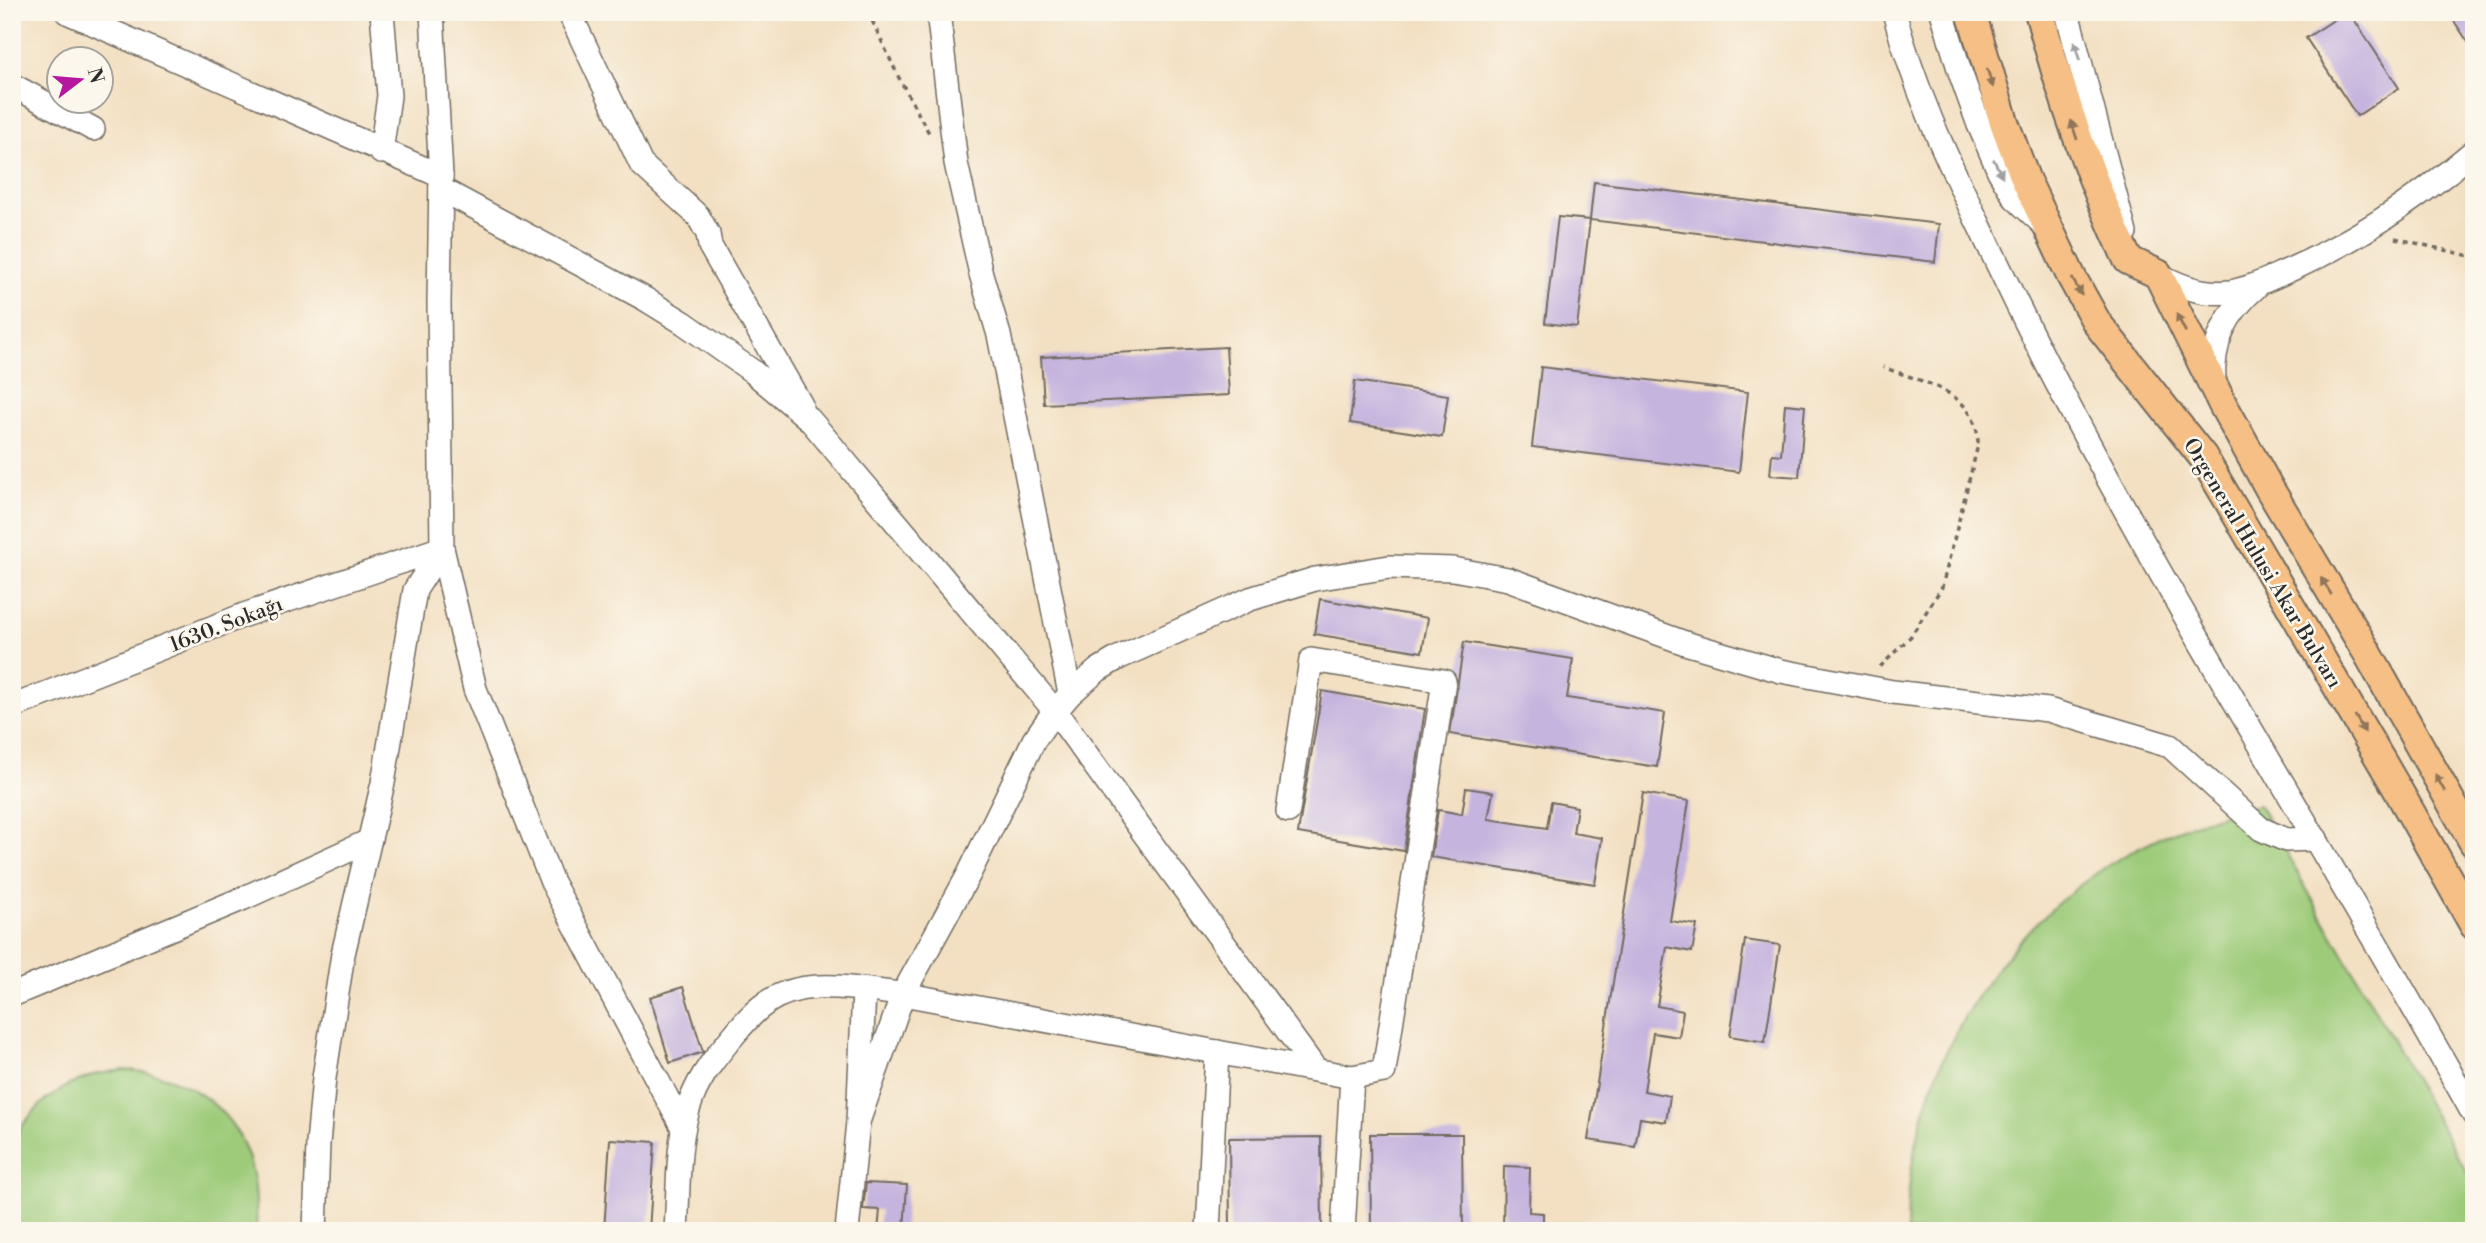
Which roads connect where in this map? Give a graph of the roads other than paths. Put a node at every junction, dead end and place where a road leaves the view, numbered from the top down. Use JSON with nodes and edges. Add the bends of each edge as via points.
{"nodes":[{"id":1,"x":66,"y":12,"type":"edge"},
{"id":2,"x":382,"y":12,"type":"edge"},
{"id":3,"x":432,"y":12,"type":"edge"},
{"id":4,"x":569,"y":12,"type":"edge"},
{"id":5,"x":938,"y":12,"type":"edge"},
{"id":6,"x":1894,"y":12,"type":"edge"},
{"id":7,"x":1942,"y":12,"type":"edge"},
{"id":8,"x":1971,"y":12,"type":"edge"},
{"id":9,"x":2039,"y":12,"type":"edge"},
{"id":10,"x":2067,"y":12,"type":"edge"},
{"id":11,"x":12,"y":85,"type":"edge"},
{"id":12,"x":93,"y":129,"type":"dead end"},
{"id":13,"x":2474,"y":151,"type":"edge"},
{"id":14,"x":381,"y":152,"type":"junction"},
{"id":15,"x":441,"y":183,"type":"junction"},
{"id":16,"x":2047,"y":227,"type":"junction"},
{"id":17,"x":2128,"y":260,"type":"junction"},
{"id":18,"x":2158,"y":274,"type":"junction"},
{"id":19,"x":2259,"y":284,"type":"junction"},
{"id":20,"x":2214,"y":387,"type":"junction"},
{"id":21,"x":810,"y":420,"type":"junction"},
{"id":22,"x":442,"y":548,"type":"junction"},
{"id":23,"x":1070,"y":694,"type":"junction"},
{"id":24,"x":12,"y":707,"type":"edge"},
{"id":25,"x":1055,"y":711,"type":"junction"},
{"id":26,"x":1288,"y":811,"type":"dead end"},
{"id":27,"x":2316,"y":839,"type":"junction"},
{"id":28,"x":369,"y":841,"type":"junction"},
{"id":29,"x":2474,"y":843,"type":"edge"},
{"id":30,"x":2474,"y":925,"type":"edge"},
{"id":31,"x":864,"y":991,"type":"junction"},
{"id":32,"x":903,"y":994,"type":"junction"},
{"id":33,"x":12,"y":995,"type":"edge"},
{"id":34,"x":1217,"y":1052,"type":"junction"},
{"id":35,"x":1316,"y":1070,"type":"junction"},
{"id":36,"x":1352,"y":1077,"type":"junction"},
{"id":37,"x":2474,"y":1115,"type":"edge"},
{"id":38,"x":858,"y":1122,"type":"junction"},
{"id":39,"x":683,"y":1128,"type":"junction"},
{"id":40,"x":315,"y":1231,"type":"edge"},
{"id":41,"x":676,"y":1231,"type":"edge"},
{"id":42,"x":848,"y":1231,"type":"edge"},
{"id":43,"x":1208,"y":1231,"type":"edge"},
{"id":44,"x":1343,"y":1231,"type":"edge"}],
"edges":[{"from":1,"to":14,"type":"street"},
{"from":2,"to":14,"type":"street","via":[[389,96]]},
{"from":3,"to":15,"type":"street"},
{"from":4,"to":21,"type":"street","via":[[641,164],[704,223],[710,246]]},
{"from":5,"to":23,"type":"street","via":[[960,184],[999,335]]},
{"from":6,"to":27,"type":"street","via":[[1933,129],[2025,322],[2137,533]]},
{"from":7,"to":16,"type":"street","one_way":true,"via":[[1975,115],[1999,171],[2015,198]]},
{"from":8,"to":16,"type":"main road","name":"Orgeneral Hulusi Akar Bulvarı","one_way":true,"via":[[2004,122]]},
{"from":17,"to":9,"type":"main road","one_way":true,"via":[[2078,142]]},
{"from":17,"to":10,"type":"street","one_way":true,"via":[[2123,223]]},
{"from":11,"to":12,"type":"street"},
{"from":13,"to":19,"type":"street","via":[[2407,205],[2341,246]]},
{"from":14,"to":15,"type":"street"},
{"from":15,"to":21,"type":"street","via":[[684,323]]},
{"from":15,"to":22,"type":"street"},
{"from":16,"to":30,"type":"main road","name":"Orgeneral Hulusi Akar Bulvarı","one_way":true,"via":[[2097,323],[2203,457]]},
{"from":17,"to":18,"type":"main road"},
{"from":18,"to":19,"type":"street","via":[[2184,287],[2213,292]]},
{"from":20,"to":18,"type":"main road","name":"Orgeneral Hulusi Akar Bulvarı","one_way":true},
{"from":19,"to":20,"type":"street","via":[[2232,311],[2219,335]]},
{"from":29,"to":20,"type":"main road","name":"Orgeneral Hulusi Akar Bulvarı","one_way":true},
{"from":21,"to":25,"type":"street"},
{"from":22,"to":24,"type":"street","name":"1630. Sokağı","via":[[244,615]]},
{"from":22,"to":28,"type":"street","via":[[415,590]]},
{"from":22,"to":39,"type":"street","via":[[475,689],[552,882]]},
{"from":23,"to":25,"type":"street"},
{"from":23,"to":27,"type":"street","via":[[1118,658],[1250,600],[1304,582],[1389,567],[1462,570],[1508,579],[1781,671],[1861,687],[2048,710],[2171,746],[2261,829],[2286,840]]},
{"from":25,"to":32,"type":"street","via":[[1034,740],[969,874]]},
{"from":25,"to":35,"type":"street"},
{"from":26,"to":36,"type":"street","via":[[1311,660],[1444,681],[1384,1071]]},
{"from":27,"to":37,"type":"street"},
{"from":28,"to":33,"type":"street"},
{"from":28,"to":40,"type":"street","via":[[332,1016],[318,1144]]},
{"from":31,"to":32,"type":"street"},
{"from":31,"to":38,"type":"street"},
{"from":31,"to":39,"type":"street","via":[[812,987],[767,1002],[709,1067],[692,1097]]},
{"from":32,"to":34,"type":"street"},
{"from":32,"to":38,"type":"street"},
{"from":34,"to":35,"type":"street"},
{"from":34,"to":43,"type":"street"},
{"from":35,"to":36,"type":"street"},
{"from":36,"to":44,"type":"street"},
{"from":38,"to":42,"type":"street"},
{"from":39,"to":41,"type":"street"}]}
